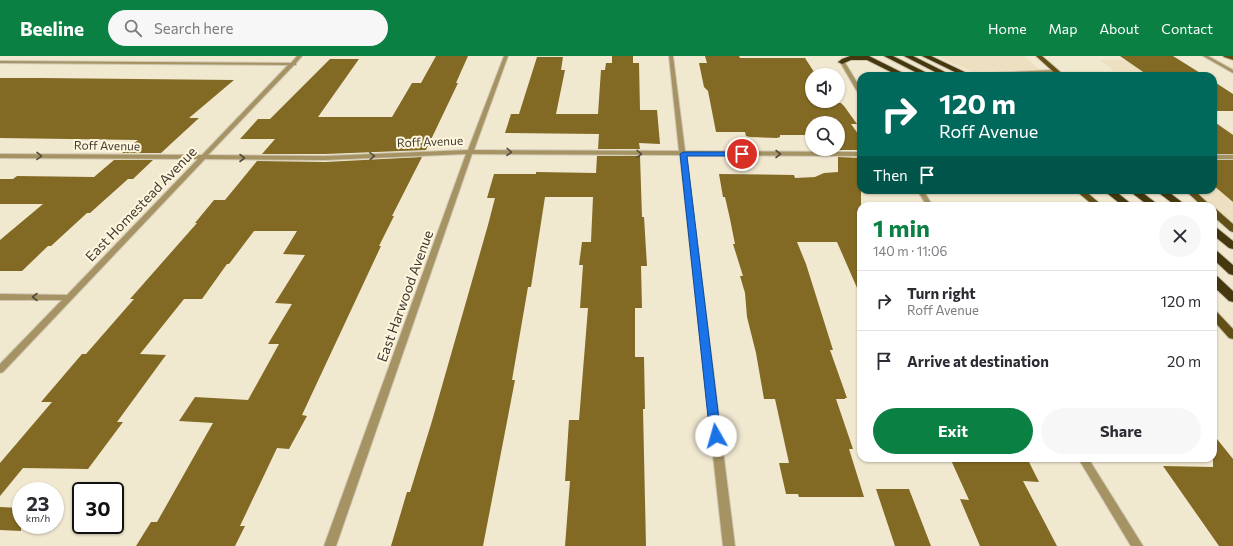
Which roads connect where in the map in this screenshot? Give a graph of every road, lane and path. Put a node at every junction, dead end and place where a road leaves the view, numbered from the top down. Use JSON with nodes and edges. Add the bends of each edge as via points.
{"nodes":[{"id":1,"x":300,"y":56,"type":"edge"},
{"id":2,"x":506,"y":56,"type":"edge"},
{"id":3,"x":671,"y":56,"type":"edge"},
{"id":4,"x":887,"y":56,"type":"edge"},
{"id":5,"x":907,"y":56,"type":"edge"},
{"id":6,"x":925,"y":56,"type":"edge"},
{"id":7,"x":1039,"y":56,"type":"edge"},
{"id":8,"x":1205,"y":56,"type":"edge"},
{"id":9,"x":1226,"y":56,"type":"edge"},
{"id":10,"x":867,"y":57,"type":"edge"},
{"id":11,"x":1233,"y":58,"type":"edge"},
{"id":12,"x":0,"y":62,"type":"edge"},
{"id":13,"x":842,"y":62,"type":"joint"},
{"id":14,"x":294,"y":64,"type":"junction"},
{"id":15,"x":1056,"y":71,"type":"joint"},
{"id":16,"x":897,"y":72,"type":"edge"},
{"id":17,"x":920,"y":72,"type":"edge"},
{"id":18,"x":941,"y":72,"type":"edge"},
{"id":19,"x":961,"y":72,"type":"edge"},
{"id":20,"x":1035,"y":72,"type":"edge"},
{"id":21,"x":1233,"y":72,"type":"edge"},
{"id":22,"x":857,"y":86,"type":"edge"},
{"id":23,"x":470,"y":152,"type":"junction"},
{"id":24,"x":683,"y":154,"type":"junction"},
{"id":25,"x":857,"y":154,"type":"edge"},
{"id":26,"x":0,"y":156,"type":"edge"},
{"id":27,"x":1233,"y":157,"type":"edge"},
{"id":28,"x":203,"y":158,"type":"junction"},
{"id":29,"x":1217,"y":158,"type":"edge"},
{"id":30,"x":1085,"y":194,"type":"edge"},
{"id":31,"x":1113,"y":194,"type":"edge"},
{"id":32,"x":1138,"y":194,"type":"edge"},
{"id":33,"x":1166,"y":194,"type":"edge"},
{"id":34,"x":1194,"y":194,"type":"edge"},
{"id":35,"x":1094,"y":202,"type":"edge"},
{"id":36,"x":1124,"y":202,"type":"edge"},
{"id":37,"x":1150,"y":202,"type":"edge"},
{"id":38,"x":1176,"y":202,"type":"edge"},
{"id":39,"x":1202,"y":202,"type":"edge"},
{"id":40,"x":1217,"y":215,"type":"edge"},
{"id":41,"x":1233,"y":229,"type":"edge"},
{"id":42,"x":1217,"y":233,"type":"edge"},
{"id":43,"x":1233,"y":246,"type":"edge"},
{"id":44,"x":1217,"y":257,"type":"edge"},
{"id":45,"x":1233,"y":271,"type":"edge"},
{"id":46,"x":1217,"y":283,"type":"edge"},
{"id":47,"x":0,"y":297,"type":"edge"},
{"id":48,"x":69,"y":298,"type":"junction"},
{"id":49,"x":1233,"y":298,"type":"edge"},
{"id":50,"x":1217,"y":318,"type":"edge"},
{"id":51,"x":1233,"y":335,"type":"edge"},
{"id":52,"x":0,"y":370,"type":"edge"},
{"id":53,"x":1085,"y":462,"type":"edge"},
{"id":54,"x":330,"y":546,"type":"edge"},
{"id":55,"x":729,"y":546,"type":"edge"},
{"id":56,"x":1137,"y":546,"type":"edge"}],
"edges":[{"from":1,"to":14,"type":"street","name":"East Homestead Avenue"},
{"from":2,"to":23,"type":"street","name":"East Harwood Avenue"},
{"from":3,"to":24,"type":"street"},
{"from":4,"to":17,"type":"highway"},
{"from":5,"to":18,"type":"highway"},
{"from":6,"to":19,"type":"highway"},
{"from":7,"to":15,"type":"main road"},
{"from":8,"to":21,"type":"street"},
{"from":9,"to":11,"type":"main road"},
{"from":10,"to":13,"type":"highway","via":[[846,58]]},
{"from":10,"to":16,"type":"highway"},
{"from":12,"to":14,"type":"street"},
{"from":13,"to":22,"type":"street"},
{"from":14,"to":28,"type":"street","name":"East Homestead Avenue"},
{"from":15,"to":20,"type":"street"},
{"from":23,"to":24,"type":"street","name":"Roff Avenue","one_way":true},
{"from":28,"to":23,"type":"street","name":"Roff Avenue","one_way":true,"via":[[326,158]]},
{"from":23,"to":54,"type":"street","name":"East Harwood Avenue"},
{"from":24,"to":25,"type":"street","name":"Roff Avenue","one_way":true},
{"from":24,"to":55,"type":"street"},
{"from":26,"to":28,"type":"street","name":"Roff Avenue","one_way":true},
{"from":27,"to":29,"type":"street"},
{"from":28,"to":48,"type":"street","name":"East Homestead Avenue"},
{"from":30,"to":35,"type":"main road"},
{"from":31,"to":36,"type":"highway"},
{"from":32,"to":37,"type":"highway"},
{"from":33,"to":38,"type":"highway"},
{"from":34,"to":39,"type":"main road"},
{"from":40,"to":41,"type":"main road"},
{"from":42,"to":43,"type":"highway"},
{"from":44,"to":45,"type":"highway"},
{"from":46,"to":49,"type":"highway"},
{"from":48,"to":47,"type":"street","one_way":true},
{"from":48,"to":52,"type":"street","name":"East Homestead Avenue"},
{"from":50,"to":51,"type":"main road"},
{"from":53,"to":56,"type":"street"}]}
